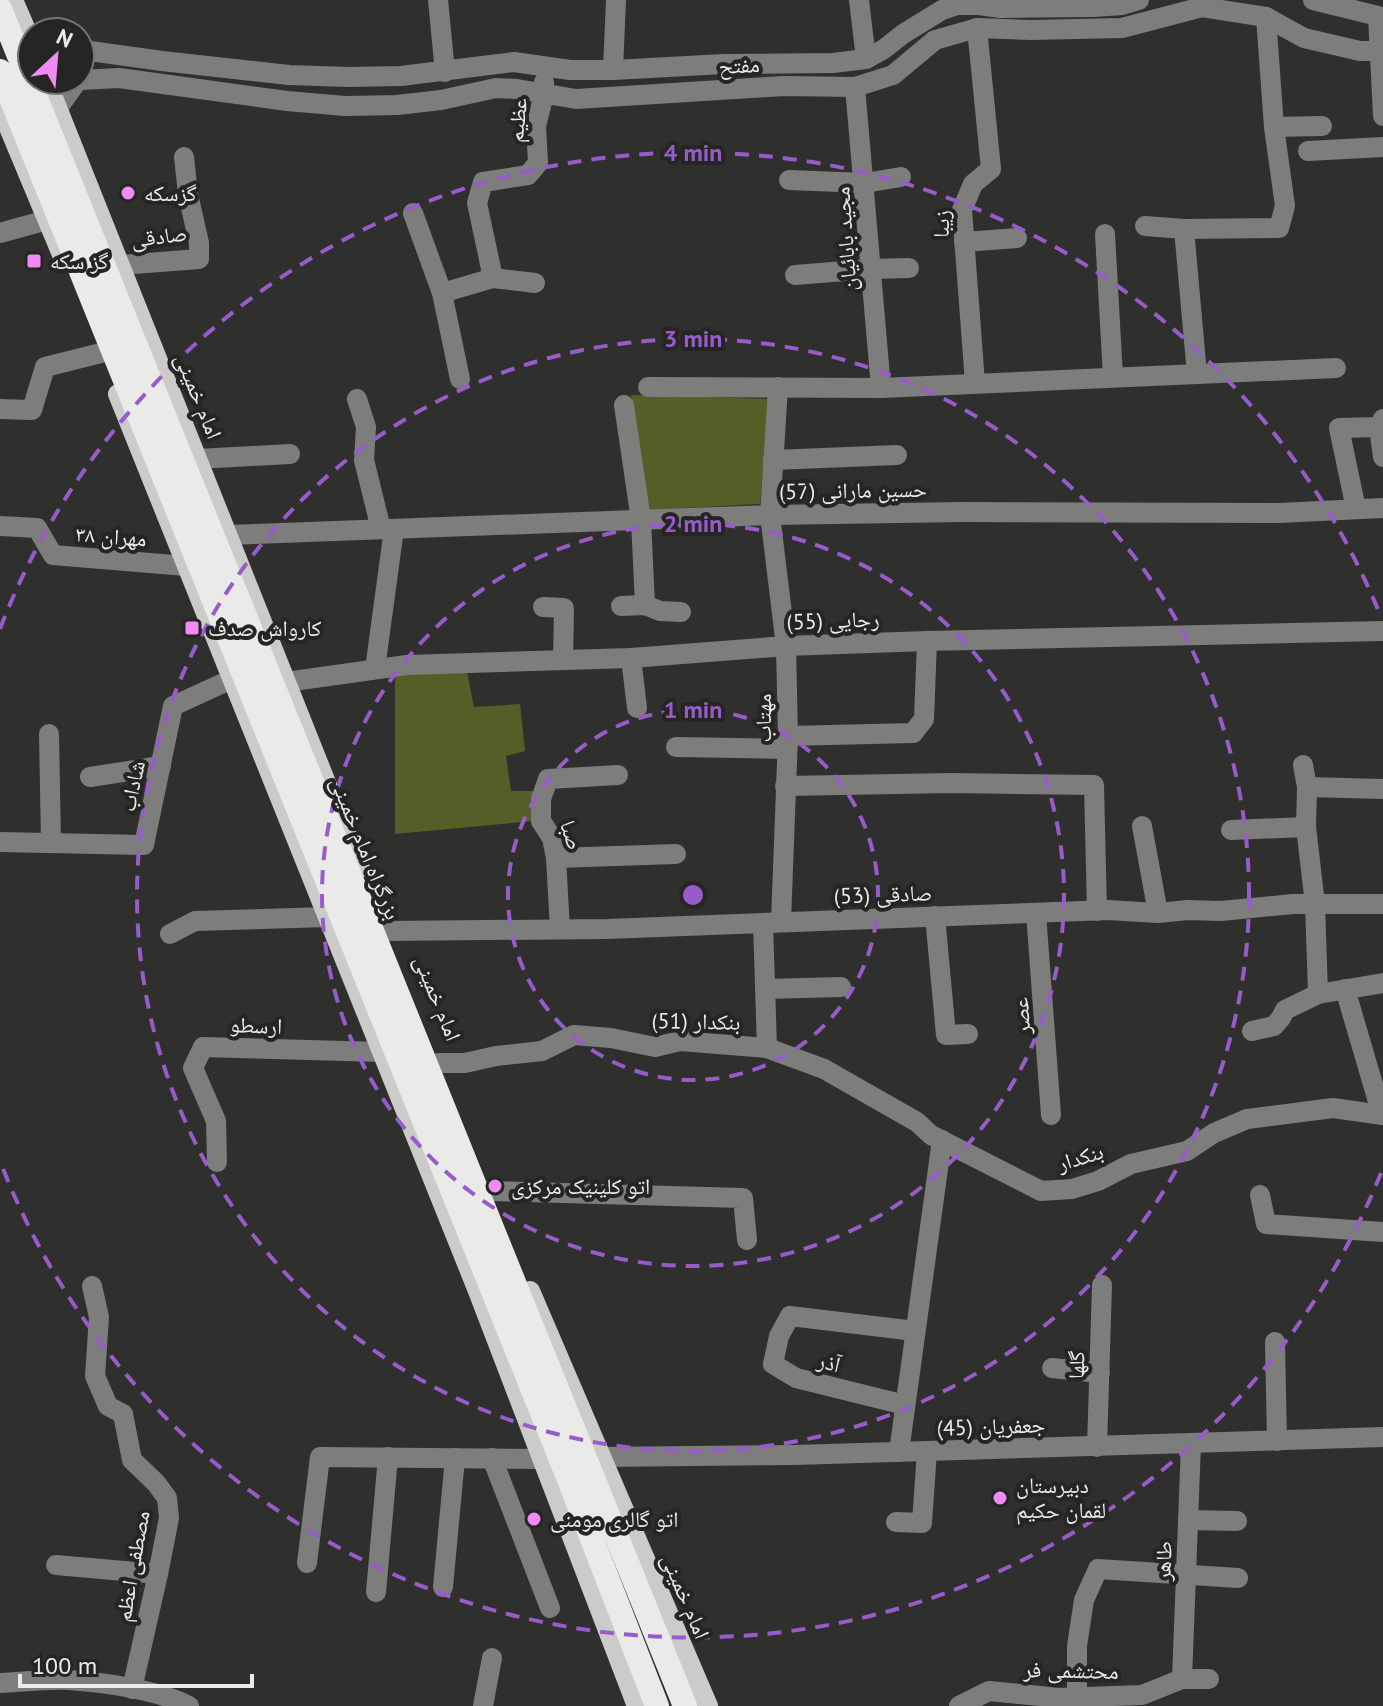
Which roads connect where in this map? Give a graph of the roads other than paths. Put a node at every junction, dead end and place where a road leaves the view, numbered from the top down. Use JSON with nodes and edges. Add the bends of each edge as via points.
{"nodes":[{"id":1,"x":438,"y":0,"type":"edge"},
{"id":2,"x":616,"y":0,"type":"edge"},
{"id":3,"x":859,"y":0,"type":"edge"},
{"id":4,"x":1139,"y":0,"type":"edge"},
{"id":5,"x":1313,"y":0,"type":"edge"},
{"id":6,"x":979,"y":2,"type":"edge"},
{"id":7,"x":1093,"y":4,"type":"edge"},
{"id":8,"x":0,"y":9,"type":"edge"},
{"id":9,"x":924,"y":10,"type":"edge"},
{"id":10,"x":1380,"y":16,"type":"edge"},
{"id":11,"x":1266,"y":17,"type":"junction"},
{"id":12,"x":977,"y":28,"type":"junction"},
{"id":13,"x":1381,"y":48,"type":"edge"},
{"id":14,"x":96,"y":52,"type":"edge"},
{"id":15,"x":866,"y":59,"type":"junction"},
{"id":16,"x":544,"y":66,"type":"junction"},
{"id":17,"x":613,"y":70,"type":"junction"},
{"id":18,"x":0,"y":71,"type":"edge"},
{"id":19,"x":445,"y":72,"type":"junction"},
{"id":20,"x":96,"y":79,"type":"edge"},
{"id":21,"x":855,"y":87,"type":"junction"},
{"id":22,"x":544,"y":94,"type":"junction"},
{"id":23,"x":53,"y":96,"type":"edge"},
{"id":24,"x":67,"y":96,"type":"edge"},
{"id":25,"x":0,"y":106,"type":"edge"},
{"id":26,"x":58,"y":108,"type":"junction"},
{"id":27,"x":1383,"y":116,"type":"edge"},
{"id":28,"x":1322,"y":126,"type":"dead end"},
{"id":29,"x":1274,"y":127,"type":"junction"},
{"id":30,"x":1383,"y":147,"type":"edge"},
{"id":31,"x":1308,"y":151,"type":"dead end"},
{"id":32,"x":184,"y":157,"type":"dead end"},
{"id":33,"x":901,"y":177,"type":"dead end"},
{"id":34,"x":789,"y":180,"type":"dead end"},
{"id":35,"x":865,"y":183,"type":"junction"},
{"id":36,"x":413,"y":213,"type":"dead end"},
{"id":37,"x":47,"y":220,"type":"junction"},
{"id":38,"x":1145,"y":226,"type":"dead end"},
{"id":39,"x":1184,"y":229,"type":"junction"},
{"id":40,"x":0,"y":233,"type":"edge"},
{"id":41,"x":1105,"y":234,"type":"dead end"},
{"id":42,"x":1017,"y":238,"type":"dead end"},
{"id":43,"x":964,"y":242,"type":"junction"},
{"id":44,"x":121,"y":265,"type":"junction"},
{"id":45,"x":909,"y":268,"type":"dead end"},
{"id":46,"x":870,"y":269,"type":"junction"},
{"id":47,"x":795,"y":275,"type":"dead end"},
{"id":48,"x":493,"y":278,"type":"junction"},
{"id":49,"x":535,"y":283,"type":"dead end"},
{"id":50,"x":442,"y":293,"type":"junction"},
{"id":51,"x":101,"y":353,"type":"junction"},
{"id":52,"x":1336,"y":368,"type":"dead end"},
{"id":53,"x":1197,"y":374,"type":"junction"},
{"id":54,"x":1113,"y":377,"type":"junction"},
{"id":55,"x":460,"y":379,"type":"dead end"},
{"id":56,"x":975,"y":383,"type":"junction"},
{"id":57,"x":648,"y":387,"type":"dead end"},
{"id":58,"x":778,"y":387,"type":"junction"},
{"id":59,"x":881,"y":388,"type":"junction"},
{"id":60,"x":357,"y":399,"type":"dead end"},
{"id":61,"x":624,"y":405,"type":"dead end"},
{"id":62,"x":0,"y":409,"type":"edge"},
{"id":63,"x":1381,"y":423,"type":"edge"},
{"id":64,"x":290,"y":454,"type":"dead end"},
{"id":65,"x":897,"y":455,"type":"dead end"},
{"id":66,"x":1383,"y":457,"type":"edge"},
{"id":67,"x":198,"y":459,"type":"junction"},
{"id":68,"x":773,"y":460,"type":"junction"},
{"id":69,"x":1383,"y":508,"type":"edge"},
{"id":70,"x":1356,"y":509,"type":"junction"},
{"id":71,"x":770,"y":515,"type":"junction"},
{"id":72,"x":641,"y":520,"type":"junction"},
{"id":73,"x":0,"y":526,"type":"edge"},
{"id":74,"x":388,"y":529,"type":"junction"},
{"id":75,"x":228,"y":535,"type":"junction"},
{"id":76,"x":186,"y":566,"type":"junction"},
{"id":77,"x":645,"y":605,"type":"junction"},
{"id":78,"x":621,"y":606,"type":"dead end"},
{"id":79,"x":543,"y":607,"type":"dead end"},
{"id":80,"x":681,"y":612,"type":"dead end"},
{"id":81,"x":1383,"y":631,"type":"edge"},
{"id":82,"x":927,"y":641,"type":"junction"},
{"id":83,"x":786,"y":646,"type":"junction"},
{"id":84,"x":631,"y":658,"type":"junction"},
{"id":85,"x":563,"y":660,"type":"junction"},
{"id":86,"x":375,"y":669,"type":"junction"},
{"id":87,"x":232,"y":679,"type":"junction"},
{"id":88,"x":286,"y":682,"type":"junction"},
{"id":89,"x":637,"y":708,"type":"dead end"},
{"id":90,"x":49,"y":734,"type":"dead end"},
{"id":91,"x":787,"y":742,"type":"junction"},
{"id":92,"x":676,"y":747,"type":"dead end"},
{"id":93,"x":1303,"y":765,"type":"dead end"},
{"id":94,"x":161,"y":766,"type":"junction"},
{"id":95,"x":618,"y":775,"type":"dead end"},
{"id":96,"x":90,"y":777,"type":"dead end"},
{"id":97,"x":785,"y":786,"type":"junction"},
{"id":98,"x":1307,"y":787,"type":"junction"},
{"id":99,"x":1383,"y":789,"type":"edge"},
{"id":100,"x":1142,"y":826,"type":"dead end"},
{"id":101,"x":1306,"y":827,"type":"junction"},
{"id":102,"x":1231,"y":830,"type":"dead end"},
{"id":103,"x":0,"y":842,"type":"edge"},
{"id":104,"x":51,"y":843,"type":"junction"},
{"id":105,"x":676,"y":854,"type":"dead end"},
{"id":106,"x":556,"y":858,"type":"junction"},
{"id":107,"x":1315,"y":904,"type":"junction"},
{"id":108,"x":1383,"y":904,"type":"edge"},
{"id":109,"x":1097,"y":911,"type":"junction"},
{"id":110,"x":1036,"y":913,"type":"junction"},
{"id":111,"x":1158,"y":913,"type":"junction"},
{"id":112,"x":935,"y":916,"type":"junction"},
{"id":113,"x":327,"y":917,"type":"junction"},
{"id":114,"x":772,"y":923,"type":"junction"},
{"id":115,"x":560,"y":929,"type":"junction"},
{"id":116,"x":385,"y":931,"type":"junction"},
{"id":117,"x":170,"y":934,"type":"dead end"},
{"id":118,"x":1383,"y":983,"type":"edge"},
{"id":119,"x":841,"y":987,"type":"dead end"},
{"id":120,"x":765,"y":989,"type":"junction"},
{"id":121,"x":1345,"y":989,"type":"junction"},
{"id":122,"x":1318,"y":994,"type":"junction"},
{"id":123,"x":1252,"y":1031,"type":"dead end"},
{"id":124,"x":968,"y":1034,"type":"dead end"},
{"id":125,"x":767,"y":1048,"type":"junction"},
{"id":126,"x":381,"y":1052,"type":"junction"},
{"id":127,"x":438,"y":1063,"type":"junction"},
{"id":128,"x":1051,"y":1115,"type":"dead end"},
{"id":129,"x":1382,"y":1115,"type":"edge"},
{"id":130,"x":942,"y":1140,"type":"junction"},
{"id":131,"x":217,"y":1162,"type":"dead end"},
{"id":132,"x":489,"y":1191,"type":"junction"},
{"id":133,"x":1260,"y":1195,"type":"dead end"},
{"id":134,"x":1383,"y":1232,"type":"edge"},
{"id":135,"x":747,"y":1240,"type":"dead end"},
{"id":136,"x":1102,"y":1285,"type":"dead end"},
{"id":137,"x":92,"y":1286,"type":"dead end"},
{"id":138,"x":545,"y":1327,"type":"junction"},
{"id":139,"x":915,"y":1331,"type":"junction"},
{"id":140,"x":1275,"y":1342,"type":"dead end"},
{"id":141,"x":497,"y":1343,"type":"junction"},
{"id":142,"x":1052,"y":1368,"type":"dead end"},
{"id":143,"x":1100,"y":1373,"type":"junction"},
{"id":144,"x":905,"y":1405,"type":"junction"},
{"id":145,"x":1383,"y":1437,"type":"edge"},
{"id":146,"x":1277,"y":1441,"type":"junction"},
{"id":147,"x":1191,"y":1444,"type":"junction"},
{"id":148,"x":1097,"y":1447,"type":"junction"},
{"id":149,"x":927,"y":1451,"type":"junction"},
{"id":150,"x":899,"y":1452,"type":"junction"},
{"id":151,"x":388,"y":1457,"type":"junction"},
{"id":152,"x":600,"y":1457,"type":"junction"},
{"id":153,"x":455,"y":1458,"type":"junction"},
{"id":154,"x":492,"y":1458,"type":"junction"},
{"id":155,"x":542,"y":1459,"type":"junction"},
{"id":156,"x":1188,"y":1520,"type":"junction"},
{"id":157,"x":1237,"y":1521,"type":"dead end"},
{"id":158,"x":896,"y":1522,"type":"dead end"},
{"id":159,"x":307,"y":1563,"type":"dead end"},
{"id":160,"x":56,"y":1565,"type":"dead end"},
{"id":161,"x":158,"y":1574,"type":"junction"},
{"id":162,"x":1186,"y":1574,"type":"junction"},
{"id":163,"x":1238,"y":1578,"type":"dead end"},
{"id":164,"x":443,"y":1587,"type":"dead end"},
{"id":165,"x":376,"y":1592,"type":"dead end"},
{"id":166,"x":550,"y":1608,"type":"dead end"},
{"id":167,"x":492,"y":1658,"type":"dead end"},
{"id":168,"x":1182,"y":1679,"type":"junction"},
{"id":169,"x":1209,"y":1679,"type":"dead end"},
{"id":170,"x":0,"y":1683,"type":"edge"},
{"id":171,"x":132,"y":1689,"type":"junction"},
{"id":172,"x":1077,"y":1697,"type":"junction"},
{"id":173,"x":638,"y":1705,"type":"edge"},
{"id":174,"x":189,"y":1706,"type":"edge"},
{"id":175,"x":483,"y":1706,"type":"edge"},
{"id":176,"x":685,"y":1706,"type":"edge"},
{"id":177,"x":708,"y":1706,"type":"edge"},
{"id":178,"x":959,"y":1706,"type":"edge"}],
"edges":[{"from":1,"to":19,"type":"street"},
{"from":2,"to":17,"type":"street"},
{"from":3,"to":15,"type":"street"},
{"from":4,"to":7,"type":"street","name":"مفتح"},
{"from":5,"to":10,"type":"street"},
{"from":6,"to":7,"type":"street","name":"مفتح","via":[[1001,8]]},
{"from":6,"to":9,"type":"street","name":"مفتح"},
{"from":8,"to":176,"type":"highway","name":"بزرگراه امام خمینی","bridge":true},
{"from":9,"to":15,"type":"street","name":"مفتح","via":[[903,34]]},
{"from":10,"to":13,"type":"street"},
{"from":11,"to":12,"type":"street","name":"مفتح","via":[[1202,7],[1122,28]]},
{"from":11,"to":13,"type":"street","name":"مفتح","via":[[1304,38],[1360,51]]},
{"from":11,"to":29,"type":"street"},
{"from":12,"to":21,"type":"street","name":"مفتح","via":[[935,40],[893,75]]},
{"from":12,"to":43,"type":"street","name":"زیبا","via":[[991,169],[973,184],[962,210]]},
{"from":13,"to":27,"type":"street"},
{"from":14,"to":19,"type":"street","name":"مفتح","via":[[289,75]]},
{"from":15,"to":17,"type":"street","name":"مفتح"},
{"from":16,"to":17,"type":"street","name":"مفتح"},
{"from":16,"to":19,"type":"street","name":"مفتح","via":[[514,62]]},
{"from":16,"to":22,"type":"street","name":"عظیم"},
{"from":18,"to":173,"type":"highway","bridge":true,"via":[[566,1472]]},
{"from":20,"to":22,"type":"street","name":"مفتح","via":[[345,106],[441,100],[496,88]]},
{"from":21,"to":22,"type":"street","name":"مفتح","via":[[784,86],[576,99]]},
{"from":21,"to":35,"type":"street","name":"مجید بابائیان"},
{"from":22,"to":48,"type":"street","name":"عظیم","via":[[536,126],[538,163],[528,175],[483,182],[477,203]]},
{"from":23,"to":26,"type":"main road","name":"امام خمینی"},
{"from":24,"to":26,"type":"street","name":"مفتح"},
{"from":25,"to":37,"type":"main road"},
{"from":26,"to":44,"type":"main road","name":"امام خمینی"},
{"from":28,"to":29,"type":"street"},
{"from":29,"to":39,"type":"street","via":[[1285,206],[1279,228]]},
{"from":30,"to":31,"type":"street"},
{"from":32,"to":44,"type":"street","name":"صادقی","via":[[199,259]]},
{"from":33,"to":35,"type":"street"},
{"from":34,"to":35,"type":"street"},
{"from":35,"to":46,"type":"street","name":"مجید بابائیان"},
{"from":36,"to":50,"type":"street"},
{"from":37,"to":40,"type":"street"},
{"from":37,"to":51,"type":"main road"},
{"from":38,"to":39,"type":"street"},
{"from":39,"to":53,"type":"street"},
{"from":41,"to":54,"type":"street"},
{"from":42,"to":43,"type":"street"},
{"from":43,"to":56,"type":"street","name":"زیبا"},
{"from":44,"to":67,"type":"main road","name":"امام خمینی"},
{"from":45,"to":46,"type":"street"},
{"from":46,"to":47,"type":"street"},
{"from":46,"to":59,"type":"street","name":"مجید بابائیان"},
{"from":48,"to":49,"type":"street"},
{"from":48,"to":50,"type":"street"},
{"from":50,"to":55,"type":"street"},
{"from":51,"to":62,"type":"street","via":[[45,367],[32,410]]},
{"from":51,"to":76,"type":"main road"},
{"from":52,"to":53,"type":"street"},
{"from":53,"to":54,"type":"street"},
{"from":54,"to":56,"type":"street"},
{"from":56,"to":59,"type":"street"},
{"from":57,"to":58,"type":"street"},
{"from":58,"to":59,"type":"street"},
{"from":58,"to":68,"type":"street","name":"مهتاب"},
{"from":60,"to":74,"type":"street","via":[[366,427],[364,460]]},
{"from":61,"to":72,"type":"street"},
{"from":63,"to":66,"type":"street"},
{"from":63,"to":70,"type":"street","via":[[1339,428]]},
{"from":64,"to":67,"type":"street"},
{"from":65,"to":68,"type":"street"},
{"from":67,"to":75,"type":"main road","name":"امام خمینی"},
{"from":68,"to":71,"type":"street","name":"مهتاب"},
{"from":69,"to":70,"type":"street","name":"حسین مارانی (57)"},
{"from":70,"to":71,"type":"street","name":"حسین مارانی (57)"},
{"from":71,"to":72,"type":"street","name":"حسین مارانی (57)"},
{"from":71,"to":83,"type":"street","name":"مهتاب"},
{"from":72,"to":74,"type":"street","name":"حسین مارانی (57)"},
{"from":72,"to":77,"type":"street"},
{"from":73,"to":76,"type":"street","name":"مهران ۳۸","via":[[37,528],[53,555]]},
{"from":74,"to":75,"type":"street","name":"حسین مارانی (57)"},
{"from":74,"to":86,"type":"street"},
{"from":75,"to":88,"type":"main road","name":"امام خمینی"},
{"from":76,"to":87,"type":"main road"},
{"from":77,"to":78,"type":"street"},
{"from":77,"to":80,"type":"street"},
{"from":79,"to":85,"type":"street","via":[[564,608]]},
{"from":81,"to":82,"type":"street","name":"رجایی (55)"},
{"from":82,"to":83,"type":"street","name":"رجایی (55)"},
{"from":82,"to":91,"type":"street","via":[[924,719],[913,733]]},
{"from":83,"to":84,"type":"street","name":"رجایی (55)"},
{"from":83,"to":91,"type":"street","name":"مهتاب"},
{"from":84,"to":85,"type":"street","name":"رجایی (55)"},
{"from":84,"to":89,"type":"street"},
{"from":85,"to":86,"type":"street","name":"رجایی (55)"},
{"from":86,"to":88,"type":"street","name":"رجایی (55)"},
{"from":87,"to":94,"type":"street","name":"شاداب","via":[[173,706]]},
{"from":87,"to":113,"type":"main road"},
{"from":88,"to":116,"type":"main road","name":"امام خمینی"},
{"from":90,"to":104,"type":"street"},
{"from":91,"to":92,"type":"street"},
{"from":91,"to":97,"type":"street","name":"مهتاب"},
{"from":93,"to":98,"type":"street"},
{"from":94,"to":96,"type":"street"},
{"from":94,"to":104,"type":"street","name":"شاداب","via":[[144,845]]},
{"from":95,"to":106,"type":"street","name":"صبا","via":[[548,779],[541,821]]},
{"from":97,"to":109,"type":"street","via":[[1094,785]]},
{"from":97,"to":114,"type":"street","name":"مهتاب"},
{"from":98,"to":99,"type":"street"},
{"from":98,"to":101,"type":"street"},
{"from":100,"to":111,"type":"street"},
{"from":101,"to":102,"type":"street"},
{"from":101,"to":107,"type":"street"},
{"from":103,"to":104,"type":"street","name":"شاداب"},
{"from":105,"to":106,"type":"street"},
{"from":106,"to":115,"type":"street","name":"صبا"},
{"from":107,"to":108,"type":"street","name":"صادقی (53)"},
{"from":107,"to":111,"type":"street","name":"صادقی (53)"},
{"from":107,"to":122,"type":"street"},
{"from":109,"to":110,"type":"street","name":"صادقی (53)"},
{"from":109,"to":111,"type":"street","name":"صادقی (53)"},
{"from":110,"to":112,"type":"street","name":"صادقی (53)"},
{"from":110,"to":128,"type":"street","name":"عصر"},
{"from":112,"to":114,"type":"street","name":"صادقی (53)"},
{"from":112,"to":124,"type":"street","via":[[946,1035]]},
{"from":113,"to":117,"type":"street","via":[[195,921]]},
{"from":113,"to":126,"type":"main road"},
{"from":114,"to":115,"type":"street","name":"صادقی (53)"},
{"from":114,"to":120,"type":"street","name":"مهتاب"},
{"from":115,"to":116,"type":"street","name":"صادقی (53)"},
{"from":116,"to":127,"type":"main road","name":"امام خمینی"},
{"from":118,"to":121,"type":"street"},
{"from":119,"to":120,"type":"street"},
{"from":120,"to":125,"type":"street","name":"مهتاب"},
{"from":121,"to":122,"type":"street"},
{"from":121,"to":129,"type":"street"},
{"from":122,"to":123,"type":"street","via":[[1285,1010],[1274,1026]]},
{"from":125,"to":127,"type":"street","name":"بنکدار (51)","via":[[680,1041],[655,1047],[574,1035],[542,1051]]},
{"from":125,"to":130,"type":"street","name":"بنکدار","via":[[824,1069]]},
{"from":126,"to":131,"type":"street","name":"ارسطو","via":[[203,1047],[193,1068],[216,1121]]},
{"from":126,"to":141,"type":"main road"},
{"from":127,"to":132,"type":"main road","name":"امام خمینی"},
{"from":129,"to":130,"type":"street","name":"بنکدار","via":[[1333,1108],[1247,1119],[1187,1151],[1131,1164],[1072,1189],[1041,1191]]},
{"from":130,"to":139,"type":"street"},
{"from":132,"to":135,"type":"street","via":[[743,1198]]},
{"from":132,"to":138,"type":"main road","name":"امام خمینی"},
{"from":133,"to":134,"type":"street","via":[[1266,1224]]},
{"from":136,"to":143,"type":"street","name":"گلها"},
{"from":137,"to":161,"type":"street","name":"مصطفی اعظم","via":[[99,1317],[95,1376],[108,1406],[123,1414],[132,1460],[167,1498],[169,1518]]},
{"from":138,"to":141,"type":"main road"},
{"from":138,"to":152,"type":"main road","name":"امام خمینی"},
{"from":139,"to":144,"type":"street"},
{"from":139,"to":144,"type":"street","name":"آذر","via":[[790,1316],[773,1364],[796,1378]]},
{"from":140,"to":146,"type":"street"},
{"from":141,"to":155,"type":"main road"},
{"from":142,"to":143,"type":"street"},
{"from":143,"to":148,"type":"street","name":"گلها"},
{"from":144,"to":150,"type":"street"},
{"from":145,"to":146,"type":"street","name":"جعفریان (45)"},
{"from":146,"to":147,"type":"street","name":"جعفریان (45)"},
{"from":147,"to":148,"type":"street","name":"جعفریان (45)"},
{"from":147,"to":156,"type":"street","name":"طاهر"},
{"from":148,"to":149,"type":"street","name":"جعفریان (45)"},
{"from":149,"to":150,"type":"street","name":"جعفریان (45)"},
{"from":149,"to":158,"type":"street","via":[[922,1523]]},
{"from":150,"to":152,"type":"street","name":"جعفریان (45)"},
{"from":151,"to":153,"type":"street"},
{"from":151,"to":159,"type":"street","via":[[320,1457]]},
{"from":151,"to":165,"type":"street"},
{"from":152,"to":177,"type":"main road","name":"امام خمینی"},
{"from":153,"to":154,"type":"street"},
{"from":153,"to":164,"type":"street"},
{"from":154,"to":155,"type":"street"},
{"from":154,"to":166,"type":"street"},
{"from":155,"to":173,"type":"main road"},
{"from":156,"to":157,"type":"street"},
{"from":156,"to":162,"type":"street","name":"طاهر"},
{"from":160,"to":161,"type":"street"},
{"from":161,"to":171,"type":"street","name":"مصطفی اعظم"},
{"from":162,"to":163,"type":"street"},
{"from":162,"to":168,"type":"street","name":"طاهر"},
{"from":162,"to":172,"type":"street","via":[[1098,1569],[1084,1600]]},
{"from":167,"to":175,"type":"street"},
{"from":168,"to":169,"type":"street"},
{"from":168,"to":172,"type":"street","name":"محتشمی فر","via":[[1142,1695]]},
{"from":170,"to":171,"type":"street","via":[[68,1680]]},
{"from":171,"to":174,"type":"street"},
{"from":172,"to":178,"type":"street","name":"محتشمی فر","via":[[989,1691]]}]}
